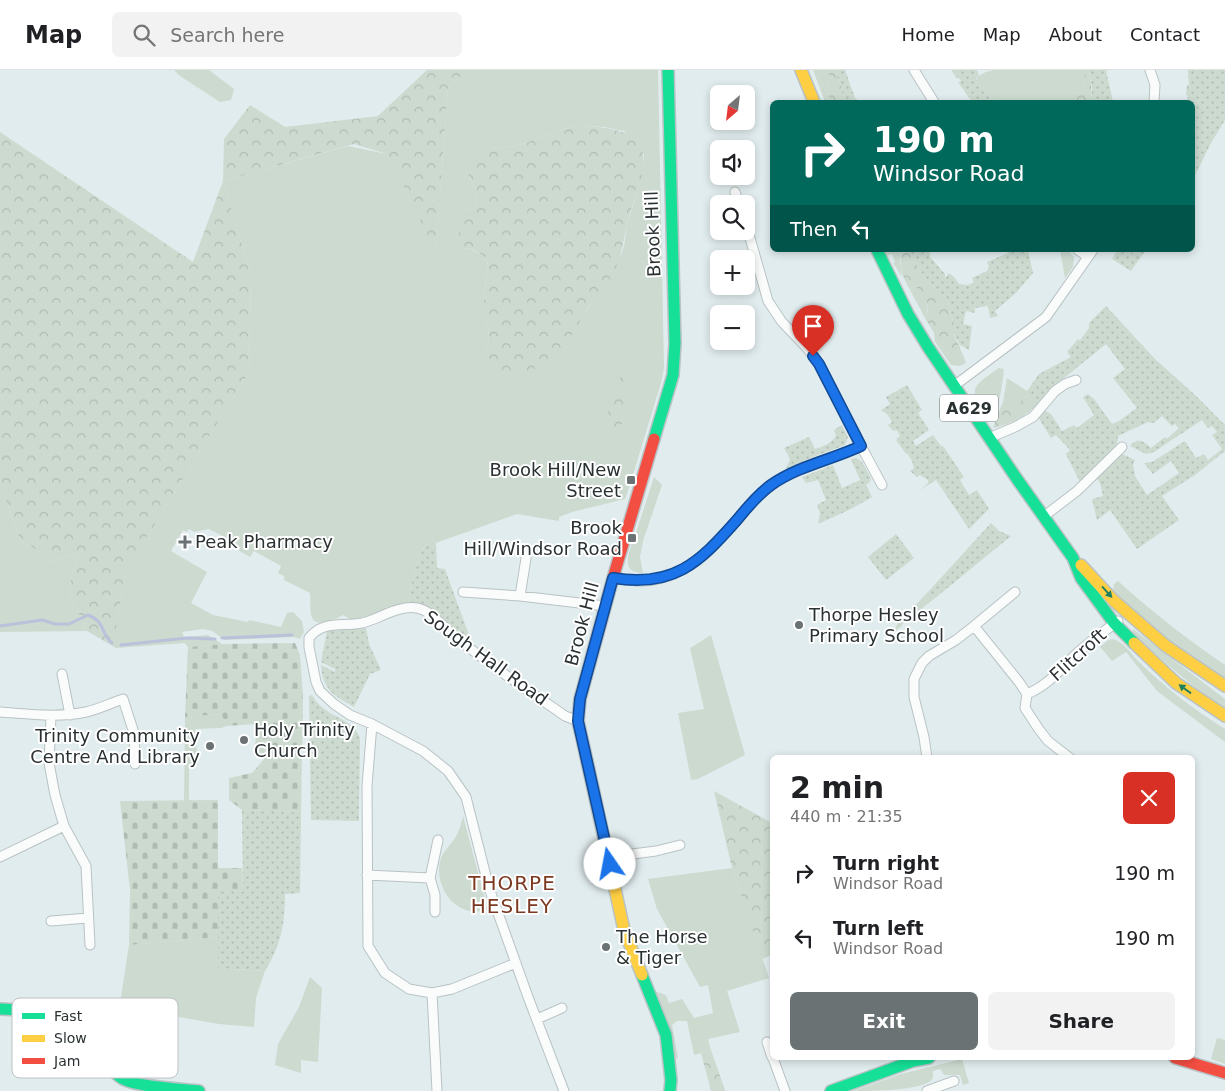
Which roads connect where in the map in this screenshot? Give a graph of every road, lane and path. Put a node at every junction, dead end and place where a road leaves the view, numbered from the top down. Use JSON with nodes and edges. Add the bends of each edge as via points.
{"nodes":[{"id":1,"x":668,"y":70,"type":"edge"},
{"id":2,"x":801,"y":70,"type":"edge"},
{"id":3,"x":914,"y":70,"type":"edge"},
{"id":4,"x":1150,"y":70,"type":"edge"},
{"id":5,"x":813,"y":100,"type":"edge"},
{"id":6,"x":933,"y":100,"type":"edge"},
{"id":7,"x":1154,"y":100,"type":"edge"},
{"id":8,"x":736,"y":192,"type":"dead end"},
{"id":9,"x":737,"y":195,"type":"edge"},
{"id":10,"x":751,"y":240,"type":"edge"},
{"id":11,"x":878,"y":252,"type":"edge"},
{"id":12,"x":1091,"y":254,"type":"edge"},
{"id":13,"x":1076,"y":380,"type":"dead end"},
{"id":14,"x":954,"y":386,"type":"junction"},
{"id":15,"x":989,"y":438,"type":"junction"},
{"id":16,"x":861,"y":446,"type":"junction"},
{"id":17,"x":1122,"y":447,"type":"dead end"},
{"id":18,"x":882,"y":485,"type":"dead end"},
{"id":19,"x":1042,"y":517,"type":"junction"},
{"id":20,"x":527,"y":552,"type":"dead end"},
{"id":21,"x":1072,"y":558,"type":"junction"},
{"id":22,"x":613,"y":578,"type":"junction"},
{"id":23,"x":463,"y":592,"type":"dead end"},
{"id":24,"x":1015,"y":592,"type":"dead end"},
{"id":25,"x":520,"y":596,"type":"junction"},
{"id":26,"x":605,"y":606,"type":"junction"},
{"id":27,"x":1128,"y":613,"type":"junction"},
{"id":28,"x":1114,"y":623,"type":"junction"},
{"id":29,"x":974,"y":626,"type":"junction"},
{"id":30,"x":62,"y":674,"type":"dead end"},
{"id":31,"x":1225,"y":686,"type":"edge"},
{"id":32,"x":1026,"y":694,"type":"junction"},
{"id":33,"x":0,"y":712,"type":"edge"},
{"id":34,"x":70,"y":715,"type":"junction"},
{"id":35,"x":51,"y":716,"type":"junction"},
{"id":36,"x":1225,"y":716,"type":"edge"},
{"id":37,"x":578,"y":721,"type":"junction"},
{"id":38,"x":372,"y":724,"type":"junction"},
{"id":39,"x":927,"y":755,"type":"edge"},
{"id":40,"x":1066,"y":755,"type":"edge"},
{"id":41,"x":136,"y":764,"type":"dead end"},
{"id":42,"x":64,"y":826,"type":"junction"},
{"id":43,"x":438,"y":840,"type":"dead end"},
{"id":44,"x":680,"y":845,"type":"dead end"},
{"id":45,"x":0,"y":857,"type":"edge"},
{"id":46,"x":608,"y":857,"type":"junction"},
{"id":47,"x":367,"y":875,"type":"junction"},
{"id":48,"x":430,"y":878,"type":"junction"},
{"id":49,"x":434,"y":912,"type":"dead end"},
{"id":50,"x":88,"y":918,"type":"junction"},
{"id":51,"x":51,"y":921,"type":"dead end"},
{"id":52,"x":90,"y":945,"type":"dead end"},
{"id":53,"x":516,"y":962,"type":"junction"},
{"id":54,"x":432,"y":993,"type":"junction"},
{"id":55,"x":562,"y":1008,"type":"dead end"},
{"id":56,"x":538,"y":1019,"type":"junction"},
{"id":57,"x":767,"y":1042,"type":"dead end"},
{"id":58,"x":770,"y":1050,"type":"edge"},
{"id":59,"x":774,"y":1060,"type":"edge"},
{"id":60,"x":919,"y":1060,"type":"edge"},
{"id":61,"x":1182,"y":1060,"type":"edge"},
{"id":62,"x":1225,"y":1073,"type":"edge"},
{"id":63,"x":122,"y":1078,"type":"edge"},
{"id":64,"x":954,"y":1081,"type":"dead end"},
{"id":65,"x":161,"y":1088,"type":"edge"},
{"id":66,"x":199,"y":1091,"type":"edge"},
{"id":67,"x":437,"y":1091,"type":"edge"},
{"id":68,"x":564,"y":1091,"type":"edge"},
{"id":69,"x":670,"y":1091,"type":"edge"},
{"id":70,"x":785,"y":1091,"type":"edge"},
{"id":71,"x":831,"y":1091,"type":"edge"},
{"id":72,"x":927,"y":1091,"type":"edge"}],
"edges":[{"from":1,"to":22,"type":"main road","name":"Brook Hill","via":[[673,375]]},
{"from":2,"to":5,"type":"main road"},
{"from":3,"to":6,"type":"street"},
{"from":4,"to":7,"type":"street"},
{"from":8,"to":9,"type":"street"},
{"from":10,"to":16,"type":"street","via":[[768,301],[819,364]]},
{"from":11,"to":14,"type":"main road","number":"A629","via":[[908,314]]},
{"from":12,"to":14,"type":"street","via":[[1046,318]]},
{"from":13,"to":15,"type":"street","via":[[1055,391],[1033,417]]},
{"from":14,"to":15,"type":"main road","number":"A629"},
{"from":15,"to":19,"type":"main road","number":"A629"},
{"from":16,"to":18,"type":"street"},
{"from":16,"to":22,"type":"street","via":[[773,484],[699,559],[678,572],[640,581]]},
{"from":17,"to":19,"type":"street","via":[[1077,491]]},
{"from":19,"to":21,"type":"main road","number":"A629"},
{"from":20,"to":25,"type":"street"},
{"from":21,"to":27,"type":"main road","number":"A629","one_way":true},
{"from":21,"to":28,"type":"main road","number":"A629","via":[[1081,578]]},
{"from":22,"to":26,"type":"main road","name":"Brook Hill"},
{"from":23,"to":25,"type":"street"},
{"from":24,"to":29,"type":"street"},
{"from":25,"to":26,"type":"street"},
{"from":26,"to":37,"type":"main road","name":"Brook Hill","via":[[580,699]]},
{"from":27,"to":28,"type":"street","name":"Flitcroft"},
{"from":27,"to":31,"type":"main road","number":"A629","via":[[1166,646]]},
{"from":28,"to":32,"type":"street","name":"Flitcroft","via":[[1046,684]]},
{"from":36,"to":28,"type":"main road","number":"A629","one_way":true,"via":[[1176,683]]},
{"from":29,"to":32,"type":"street"},
{"from":29,"to":39,"type":"street","via":[[929,656],[914,678],[914,697]]},
{"from":30,"to":34,"type":"street"},
{"from":32,"to":40,"type":"street","via":[[1026,708],[1038,728]]},
{"from":33,"to":35,"type":"street"},
{"from":34,"to":35,"type":"street"},
{"from":34,"to":41,"type":"street","via":[[123,699],[134,733]]},
{"from":35,"to":42,"type":"street","via":[[50,764]]},
{"from":37,"to":38,"type":"street","name":"Sough Hall Road","via":[[565,716],[478,655],[429,614],[418,608],[405,608],[361,623],[319,628],[309,638],[320,690],[350,715]]},
{"from":37,"to":46,"type":"main road","name":"Brook Hill"},
{"from":38,"to":47,"type":"street","via":[[367,786]]},
{"from":38,"to":53,"type":"street","via":[[423,751],[448,771],[466,797],[489,888]]},
{"from":42,"to":45,"type":"street"},
{"from":42,"to":50,"type":"street","via":[[86,866]]},
{"from":43,"to":48,"type":"street"},
{"from":44,"to":46,"type":"street"},
{"from":46,"to":69,"type":"main road","name":"Brook Hill","via":[[624,930],[666,1035]]},
{"from":47,"to":48,"type":"street"},
{"from":47,"to":54,"type":"street","via":[[368,946],[385,973],[409,989]]},
{"from":48,"to":49,"type":"street","via":[[435,895]]},
{"from":50,"to":51,"type":"street"},
{"from":50,"to":52,"type":"street"},
{"from":53,"to":54,"type":"street","via":[[452,989]]},
{"from":53,"to":56,"type":"street"},
{"from":54,"to":67,"type":"street"},
{"from":55,"to":56,"type":"street"},
{"from":56,"to":68,"type":"street"},
{"from":57,"to":58,"type":"street"},
{"from":59,"to":70,"type":"street"},
{"from":60,"to":71,"type":"main road"},
{"from":61,"to":62,"type":"main road"},
{"from":63,"to":65,"type":"main road"},
{"from":64,"to":72,"type":"street"},
{"from":65,"to":66,"type":"main road"}]}
